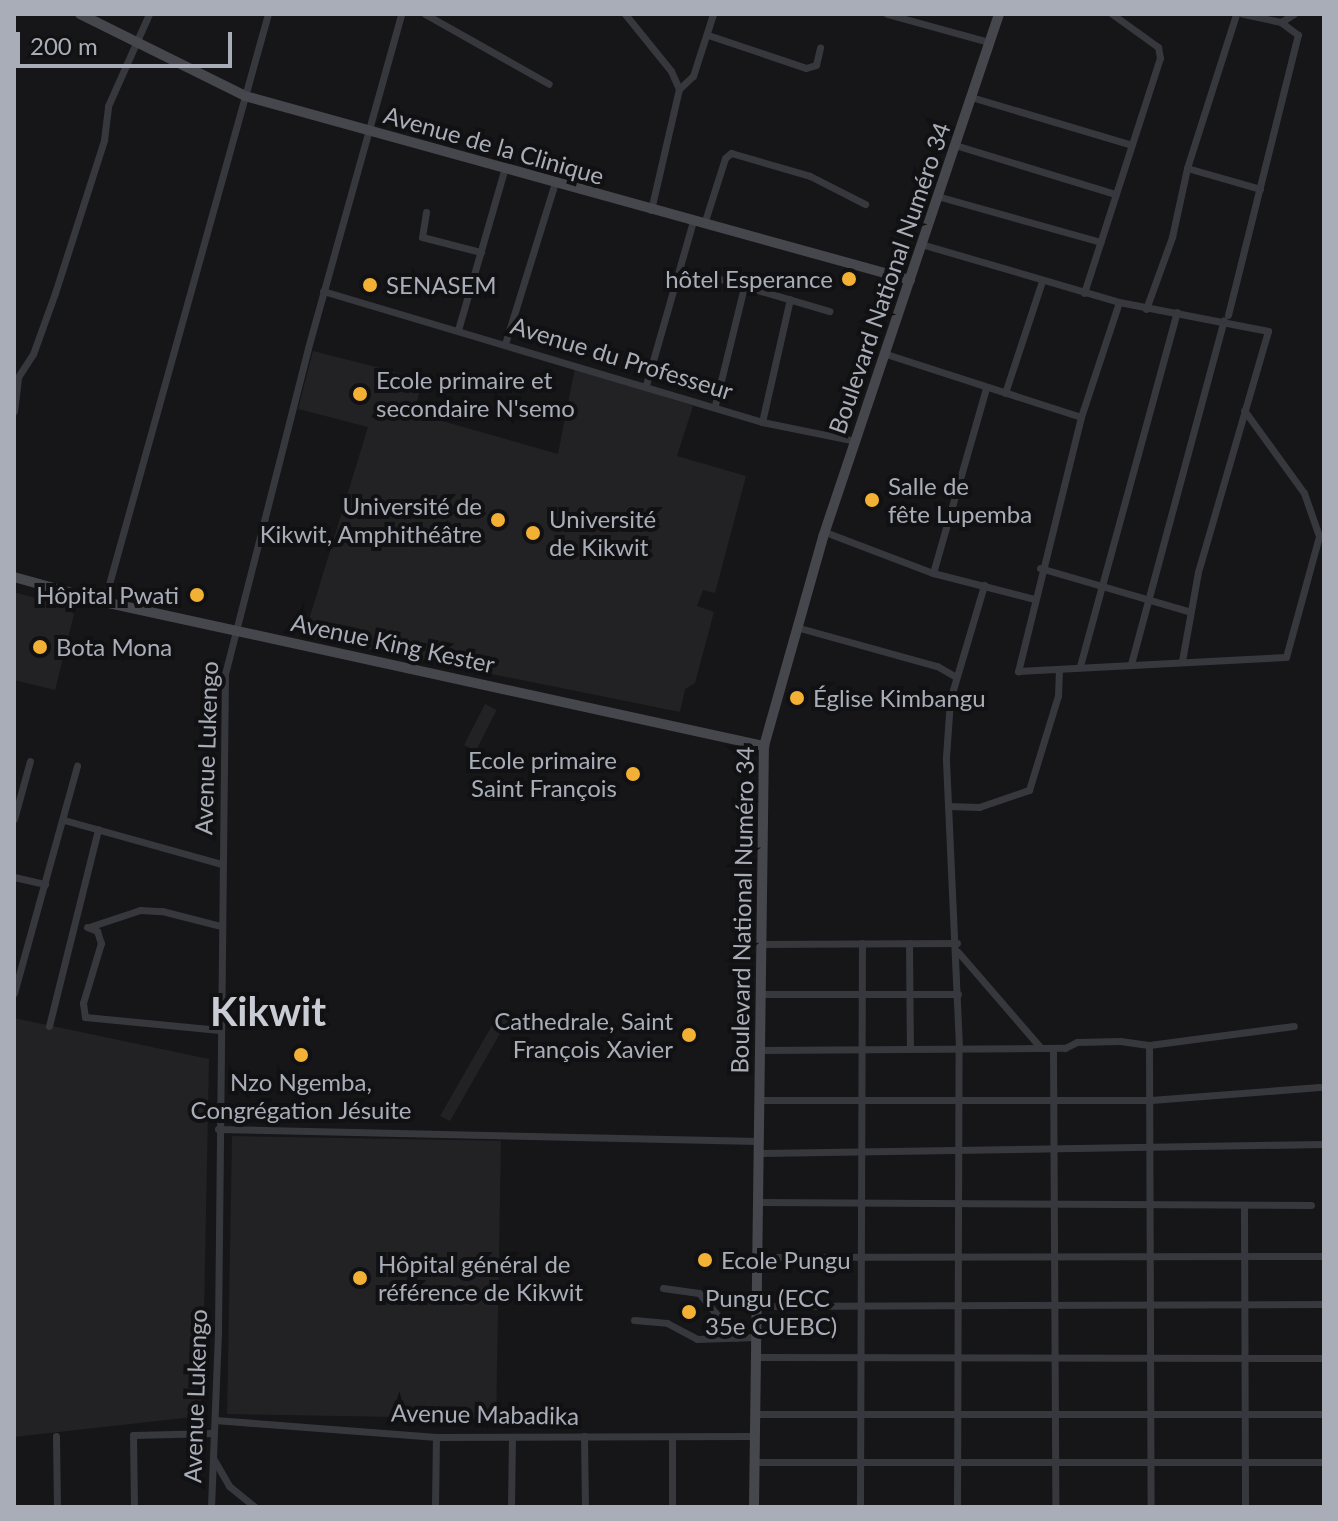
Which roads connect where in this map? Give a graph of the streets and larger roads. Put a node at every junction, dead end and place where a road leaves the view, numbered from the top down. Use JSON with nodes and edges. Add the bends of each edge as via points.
{"nodes":[{"id":1,"x":80,"y":14,"type":"edge"},
{"id":2,"x":149,"y":14,"type":"edge"},
{"id":3,"x":268,"y":14,"type":"edge"},
{"id":4,"x":401,"y":14,"type":"edge"},
{"id":5,"x":425,"y":14,"type":"edge"},
{"id":6,"x":625,"y":14,"type":"edge"},
{"id":7,"x":713,"y":14,"type":"edge"},
{"id":8,"x":887,"y":14,"type":"edge"},
{"id":9,"x":999,"y":14,"type":"edge"},
{"id":10,"x":1112,"y":14,"type":"edge"},
{"id":11,"x":1239,"y":14,"type":"edge"},
{"id":12,"x":1294,"y":14,"type":"edge"},
{"id":13,"x":1281,"y":22,"type":"junction"},
{"id":14,"x":708,"y":35,"type":"junction"},
{"id":15,"x":989,"y":42,"type":"junction"},
{"id":16,"x":136,"y":43,"type":"junction"},
{"id":17,"x":820,"y":47,"type":"dead end"},
{"id":18,"x":549,"y":84,"type":"dead end"},
{"id":19,"x":679,"y":89,"type":"junction"},
{"id":20,"x":245,"y":96,"type":"junction"},
{"id":21,"x":971,"y":97,"type":"junction"},
{"id":22,"x":368,"y":130,"type":"junction"},
{"id":23,"x":1129,"y":144,"type":"junction"},
{"id":24,"x":955,"y":145,"type":"junction"},
{"id":25,"x":505,"y":167,"type":"junction"},
{"id":26,"x":1187,"y":168,"type":"junction"},
{"id":27,"x":555,"y":182,"type":"junction"},
{"id":28,"x":1260,"y":189,"type":"junction"},
{"id":29,"x":1115,"y":194,"type":"junction"},
{"id":30,"x":937,"y":196,"type":"junction"},
{"id":31,"x":865,"y":204,"type":"dead end"},
{"id":32,"x":651,"y":210,"type":"junction"},
{"id":33,"x":426,"y":212,"type":"dead end"},
{"id":34,"x":698,"y":223,"type":"junction"},
{"id":35,"x":1101,"y":242,"type":"junction"},
{"id":36,"x":921,"y":244,"type":"junction"},
{"id":37,"x":481,"y":252,"type":"junction"},
{"id":38,"x":720,"y":279,"type":"dead end"},
{"id":39,"x":910,"y":280,"type":"junction"},
{"id":40,"x":1042,"y":281,"type":"junction"},
{"id":41,"x":744,"y":287,"type":"junction"},
{"id":42,"x":323,"y":291,"type":"junction"},
{"id":43,"x":1084,"y":293,"type":"junction"},
{"id":44,"x":790,"y":299,"type":"junction"},
{"id":45,"x":1119,"y":302,"type":"junction"},
{"id":46,"x":1146,"y":309,"type":"junction"},
{"id":47,"x":829,"y":311,"type":"dead end"},
{"id":48,"x":1177,"y":312,"type":"junction"},
{"id":49,"x":1226,"y":317,"type":"junction"},
{"id":50,"x":458,"y":330,"type":"junction"},
{"id":51,"x":505,"y":344,"type":"junction"},
{"id":52,"x":886,"y":354,"type":"junction"},
{"id":53,"x":646,"y":385,"type":"junction"},
{"id":54,"x":986,"y":388,"type":"junction"},
{"id":55,"x":1005,"y":393,"type":"junction"},
{"id":56,"x":715,"y":405,"type":"junction"},
{"id":57,"x":1244,"y":410,"type":"junction"},
{"id":58,"x":14,"y":411,"type":"edge"},
{"id":59,"x":1081,"y":417,"type":"junction"},
{"id":60,"x":762,"y":422,"type":"junction"},
{"id":61,"x":855,"y":441,"type":"junction"},
{"id":62,"x":825,"y":532,"type":"junction"},
{"id":63,"x":1040,"y":568,"type":"junction"},
{"id":64,"x":933,"y":573,"type":"junction"},
{"id":65,"x":14,"y":577,"type":"edge"},
{"id":66,"x":29,"y":581,"type":"junction"},
{"id":67,"x":14,"y":583,"type":"edge"},
{"id":68,"x":984,"y":585,"type":"junction"},
{"id":69,"x":1100,"y":587,"type":"junction"},
{"id":70,"x":1034,"y":599,"type":"junction"},
{"id":71,"x":1148,"y":600,"type":"junction"},
{"id":72,"x":104,"y":602,"type":"junction"},
{"id":73,"x":1191,"y":612,"type":"junction"},
{"id":74,"x":794,"y":627,"type":"junction"},
{"id":75,"x":233,"y":628,"type":"junction"},
{"id":76,"x":1182,"y":661,"type":"junction"},
{"id":77,"x":1131,"y":664,"type":"junction"},
{"id":78,"x":1080,"y":666,"type":"junction"},
{"id":79,"x":1059,"y":670,"type":"junction"},
{"id":80,"x":956,"y":677,"type":"junction"},
{"id":81,"x":764,"y":746,"type":"junction"},
{"id":82,"x":30,"y":761,"type":"dead end"},
{"id":83,"x":77,"y":766,"type":"dead end"},
{"id":84,"x":948,"y":806,"type":"junction"},
{"id":85,"x":14,"y":819,"type":"edge"},
{"id":86,"x":64,"y":820,"type":"junction"},
{"id":87,"x":98,"y":829,"type":"junction"},
{"id":88,"x":222,"y":864,"type":"junction"},
{"id":89,"x":14,"y":877,"type":"edge"},
{"id":90,"x":45,"y":884,"type":"junction"},
{"id":91,"x":221,"y":926,"type":"junction"},
{"id":92,"x":87,"y":927,"type":"junction"},
{"id":93,"x":76,"y":930,"type":"junction"},
{"id":94,"x":862,"y":943,"type":"junction"},
{"id":95,"x":909,"y":943,"type":"junction"},
{"id":96,"x":957,"y":943,"type":"junction"},
{"id":97,"x":760,"y":944,"type":"junction"},
{"id":98,"x":958,"y":952,"type":"junction"},
{"id":99,"x":14,"y":993,"type":"edge"},
{"id":100,"x":860,"y":993,"type":"junction"},
{"id":101,"x":759,"y":994,"type":"junction"},
{"id":102,"x":909,"y":994,"type":"junction"},
{"id":103,"x":958,"y":994,"type":"junction"},
{"id":104,"x":49,"y":1026,"type":"dead end"},
{"id":105,"x":1294,"y":1026,"type":"dead end"},
{"id":106,"x":219,"y":1030,"type":"junction"},
{"id":107,"x":1149,"y":1045,"type":"junction"},
{"id":108,"x":959,"y":1047,"type":"junction"},
{"id":109,"x":1040,"y":1047,"type":"junction"},
{"id":110,"x":910,"y":1048,"type":"junction"},
{"id":111,"x":860,"y":1049,"type":"junction"},
{"id":112,"x":1053,"y":1049,"type":"junction"},
{"id":113,"x":759,"y":1050,"type":"junction"},
{"id":114,"x":1320,"y":1087,"type":"dead end"},
{"id":115,"x":758,"y":1100,"type":"junction"},
{"id":116,"x":860,"y":1100,"type":"junction"},
{"id":117,"x":1151,"y":1100,"type":"junction"},
{"id":118,"x":1054,"y":1101,"type":"junction"},
{"id":119,"x":959,"y":1102,"type":"junction"},
{"id":120,"x":218,"y":1129,"type":"junction"},
{"id":121,"x":758,"y":1141,"type":"junction"},
{"id":122,"x":1324,"y":1144,"type":"edge"},
{"id":123,"x":1151,"y":1148,"type":"junction"},
{"id":124,"x":861,"y":1149,"type":"junction"},
{"id":125,"x":956,"y":1149,"type":"junction"},
{"id":126,"x":1055,"y":1149,"type":"junction"},
{"id":127,"x":758,"y":1153,"type":"junction"},
{"id":128,"x":757,"y":1202,"type":"junction"},
{"id":129,"x":1054,"y":1202,"type":"junction"},
{"id":130,"x":958,"y":1203,"type":"junction"},
{"id":131,"x":861,"y":1204,"type":"junction"},
{"id":132,"x":1151,"y":1204,"type":"junction"},
{"id":133,"x":1311,"y":1205,"type":"dead end"},
{"id":134,"x":1244,"y":1207,"type":"junction"},
{"id":135,"x":1324,"y":1256,"type":"edge"},
{"id":136,"x":756,"y":1257,"type":"junction"},
{"id":137,"x":861,"y":1257,"type":"junction"},
{"id":138,"x":957,"y":1257,"type":"junction"},
{"id":139,"x":1055,"y":1257,"type":"junction"},
{"id":140,"x":1152,"y":1257,"type":"junction"},
{"id":141,"x":1243,"y":1257,"type":"junction"},
{"id":142,"x":663,"y":1288,"type":"dead end"},
{"id":143,"x":1324,"y":1304,"type":"edge"},
{"id":144,"x":860,"y":1305,"type":"junction"},
{"id":145,"x":1244,"y":1305,"type":"junction"},
{"id":146,"x":756,"y":1306,"type":"junction"},
{"id":147,"x":958,"y":1306,"type":"junction"},
{"id":148,"x":1054,"y":1306,"type":"junction"},
{"id":149,"x":1152,"y":1306,"type":"junction"},
{"id":150,"x":634,"y":1320,"type":"dead end"},
{"id":151,"x":756,"y":1337,"type":"junction"},
{"id":152,"x":736,"y":1338,"type":"junction"},
{"id":153,"x":756,"y":1357,"type":"junction"},
{"id":154,"x":1245,"y":1358,"type":"junction"},
{"id":155,"x":1324,"y":1358,"type":"edge"},
{"id":156,"x":957,"y":1359,"type":"junction"},
{"id":157,"x":1054,"y":1359,"type":"junction"},
{"id":158,"x":1152,"y":1359,"type":"junction"},
{"id":159,"x":860,"y":1360,"type":"junction"},
{"id":160,"x":755,"y":1414,"type":"junction"},
{"id":161,"x":860,"y":1414,"type":"junction"},
{"id":162,"x":957,"y":1414,"type":"junction"},
{"id":163,"x":1054,"y":1414,"type":"junction"},
{"id":164,"x":1152,"y":1414,"type":"junction"},
{"id":165,"x":1244,"y":1414,"type":"junction"},
{"id":166,"x":1324,"y":1414,"type":"edge"},
{"id":167,"x":215,"y":1420,"type":"junction"},
{"id":168,"x":214,"y":1433,"type":"junction"},
{"id":169,"x":56,"y":1436,"type":"dead end"},
{"id":170,"x":584,"y":1436,"type":"junction"},
{"id":171,"x":755,"y":1436,"type":"junction"},
{"id":172,"x":436,"y":1437,"type":"junction"},
{"id":173,"x":512,"y":1437,"type":"junction"},
{"id":174,"x":672,"y":1437,"type":"junction"},
{"id":175,"x":213,"y":1458,"type":"junction"},
{"id":176,"x":957,"y":1461,"type":"junction"},
{"id":177,"x":1055,"y":1461,"type":"junction"},
{"id":178,"x":755,"y":1462,"type":"junction"},
{"id":179,"x":859,"y":1462,"type":"junction"},
{"id":180,"x":1324,"y":1462,"type":"edge"},
{"id":181,"x":1151,"y":1463,"type":"junction"},
{"id":182,"x":1245,"y":1463,"type":"junction"},
{"id":183,"x":57,"y":1507,"type":"edge"},
{"id":184,"x":134,"y":1507,"type":"edge"},
{"id":185,"x":211,"y":1507,"type":"edge"},
{"id":186,"x":255,"y":1507,"type":"edge"},
{"id":187,"x":435,"y":1507,"type":"edge"},
{"id":188,"x":511,"y":1507,"type":"edge"},
{"id":189,"x":585,"y":1507,"type":"edge"},
{"id":190,"x":672,"y":1507,"type":"edge"},
{"id":191,"x":754,"y":1507,"type":"edge"},
{"id":192,"x":860,"y":1507,"type":"edge"},
{"id":193,"x":957,"y":1507,"type":"edge"},
{"id":194,"x":1055,"y":1507,"type":"edge"},
{"id":195,"x":1151,"y":1507,"type":"edge"},
{"id":196,"x":1245,"y":1507,"type":"edge"}],
"edges":[{"from":1,"to":16,"type":"street","name":"Avenue de la Clinique"},
{"from":2,"to":16,"type":"street"},
{"from":3,"to":20,"type":"street"},
{"from":4,"to":22,"type":"street","name":"Avenue Lukengo"},
{"from":5,"to":18,"type":"street"},
{"from":6,"to":19,"type":"street","via":[[671,71]]},
{"from":7,"to":14,"type":"street"},
{"from":8,"to":15,"type":"street"},
{"from":9,"to":15,"type":"street","name":"Boulevard National Numéro 34"},
{"from":10,"to":23,"type":"street","via":[[1160,52]]},
{"from":11,"to":13,"type":"street"},
{"from":11,"to":26,"type":"street"},
{"from":12,"to":13,"type":"street"},
{"from":13,"to":28,"type":"street","via":[[1298,35]]},
{"from":14,"to":17,"type":"street","via":[[806,68],[816,65]]},
{"from":14,"to":19,"type":"street","via":[[693,76]]},
{"from":15,"to":21,"type":"street","name":"Boulevard National Numéro 34"},
{"from":16,"to":20,"type":"street","name":"Avenue de la Clinique"},
{"from":16,"to":58,"type":"street","via":[[108,106],[104,140],[44,322],[18,377]]},
{"from":19,"to":32,"type":"street"},
{"from":20,"to":22,"type":"street","name":"Avenue de la Clinique"},
{"from":20,"to":72,"type":"street"},
{"from":21,"to":23,"type":"street"},
{"from":21,"to":24,"type":"street","name":"Boulevard National Numéro 34"},
{"from":22,"to":25,"type":"street","name":"Avenue de la Clinique"},
{"from":22,"to":42,"type":"street","name":"Avenue Lukengo"},
{"from":23,"to":29,"type":"street"},
{"from":24,"to":29,"type":"street"},
{"from":24,"to":30,"type":"street","name":"Boulevard National Numéro 34"},
{"from":25,"to":27,"type":"street","name":"Avenue de la Clinique"},
{"from":25,"to":37,"type":"street"},
{"from":26,"to":28,"type":"street"},
{"from":26,"to":46,"type":"street","via":[[1172,237]]},
{"from":27,"to":32,"type":"street","name":"Avenue de la Clinique"},
{"from":27,"to":51,"type":"street"},
{"from":28,"to":49,"type":"street"},
{"from":29,"to":35,"type":"street"},
{"from":30,"to":35,"type":"street"},
{"from":30,"to":36,"type":"street","name":"Boulevard National Numéro 34"},
{"from":31,"to":34,"type":"street","via":[[810,176],[731,153]]},
{"from":32,"to":34,"type":"street","name":"Avenue de la Clinique"},
{"from":33,"to":37,"type":"street","via":[[422,237]]},
{"from":34,"to":39,"type":"street","name":"Avenue de la Clinique"},
{"from":34,"to":53,"type":"street"},
{"from":35,"to":43,"type":"street"},
{"from":36,"to":39,"type":"street","name":"Boulevard National Numéro 34"},
{"from":36,"to":40,"type":"street"},
{"from":37,"to":50,"type":"street"},
{"from":38,"to":41,"type":"street"},
{"from":39,"to":52,"type":"street","name":"Boulevard National Numéro 34"},
{"from":40,"to":43,"type":"street"},
{"from":40,"to":55,"type":"street"},
{"from":41,"to":44,"type":"street"},
{"from":41,"to":56,"type":"street"},
{"from":42,"to":50,"type":"street","name":"Avenue du Professeur"},
{"from":42,"to":75,"type":"street","name":"Avenue Lukengo"},
{"from":43,"to":45,"type":"street"},
{"from":44,"to":47,"type":"street"},
{"from":44,"to":60,"type":"street"},
{"from":45,"to":46,"type":"street"},
{"from":45,"to":59,"type":"street"},
{"from":46,"to":48,"type":"street"},
{"from":48,"to":49,"type":"street"},
{"from":48,"to":69,"type":"street"},
{"from":49,"to":57,"type":"street","via":[[1268,331]]},
{"from":49,"to":71,"type":"street"},
{"from":50,"to":51,"type":"street","name":"Avenue du Professeur"},
{"from":51,"to":53,"type":"street","name":"Avenue du Professeur"},
{"from":52,"to":54,"type":"street"},
{"from":52,"to":61,"type":"street","name":"Boulevard National Numéro 34"},
{"from":53,"to":56,"type":"street","name":"Avenue du Professeur"},
{"from":54,"to":55,"type":"street"},
{"from":54,"to":64,"type":"street"},
{"from":55,"to":59,"type":"street"},
{"from":56,"to":60,"type":"street","name":"Avenue du Professeur"},
{"from":57,"to":73,"type":"street"},
{"from":57,"to":76,"type":"street","via":[[1304,493],[1319,536],[1317,553],[1286,657]]},
{"from":59,"to":63,"type":"street"},
{"from":60,"to":61,"type":"street","name":"Avenue du Professeur"},
{"from":61,"to":62,"type":"street","name":"Boulevard National Numéro 34"},
{"from":62,"to":64,"type":"street"},
{"from":62,"to":74,"type":"street","name":"Boulevard National Numéro 34"},
{"from":63,"to":69,"type":"street"},
{"from":63,"to":70,"type":"street"},
{"from":64,"to":68,"type":"street"},
{"from":65,"to":66,"type":"street","name":"Avenue King Kester"},
{"from":66,"to":67,"type":"street"},
{"from":66,"to":72,"type":"street","name":"Avenue King Kester"},
{"from":68,"to":70,"type":"street"},
{"from":68,"to":80,"type":"street"},
{"from":69,"to":71,"type":"street"},
{"from":69,"to":78,"type":"street"},
{"from":70,"to":79,"type":"street","via":[[1018,671]]},
{"from":71,"to":73,"type":"street"},
{"from":71,"to":77,"type":"street"},
{"from":72,"to":75,"type":"street","name":"Avenue King Kester"},
{"from":73,"to":76,"type":"street"},
{"from":74,"to":80,"type":"street","via":[[937,666]]},
{"from":74,"to":81,"type":"street","name":"Boulevard National Numéro 34"},
{"from":75,"to":81,"type":"street","name":"Avenue King Kester"},
{"from":75,"to":88,"type":"street","name":"Avenue Lukengo","via":[[223,703]]},
{"from":76,"to":77,"type":"street"},
{"from":77,"to":78,"type":"street"},
{"from":78,"to":79,"type":"street"},
{"from":79,"to":84,"type":"street","via":[[1058,696],[1029,790],[979,807]]},
{"from":80,"to":84,"type":"street","via":[[946,757]]},
{"from":81,"to":97,"type":"street","name":"Boulevard National Numéro 34"},
{"from":82,"to":85,"type":"street"},
{"from":83,"to":86,"type":"street"},
{"from":84,"to":96,"type":"street"},
{"from":86,"to":87,"type":"street"},
{"from":86,"to":90,"type":"street"},
{"from":87,"to":88,"type":"street"},
{"from":87,"to":93,"type":"street"},
{"from":88,"to":91,"type":"street","name":"Avenue Lukengo"},
{"from":89,"to":90,"type":"street"},
{"from":90,"to":99,"type":"street"},
{"from":91,"to":92,"type":"street","via":[[140,910]]},
{"from":91,"to":106,"type":"street","name":"Avenue Lukengo"},
{"from":92,"to":93,"type":"street"},
{"from":92,"to":106,"type":"street","via":[[97,931],[101,943],[83,1003],[85,1017]]},
{"from":93,"to":104,"type":"street"},
{"from":94,"to":95,"type":"street"},
{"from":94,"to":97,"type":"street"},
{"from":94,"to":100,"type":"street"},
{"from":95,"to":96,"type":"street"},
{"from":95,"to":102,"type":"street"},
{"from":96,"to":98,"type":"street"},
{"from":97,"to":101,"type":"street","name":"Boulevard National Numéro 34"},
{"from":98,"to":103,"type":"street"},
{"from":98,"to":109,"type":"street"},
{"from":100,"to":101,"type":"street"},
{"from":100,"to":102,"type":"street"},
{"from":100,"to":111,"type":"street"},
{"from":101,"to":113,"type":"street","name":"Boulevard National Numéro 34"},
{"from":102,"to":103,"type":"street"},
{"from":102,"to":110,"type":"street"},
{"from":103,"to":108,"type":"street"},
{"from":105,"to":107,"type":"street"},
{"from":106,"to":120,"type":"street","name":"Avenue Lukengo"},
{"from":107,"to":112,"type":"street","via":[[1092,1042]]},
{"from":107,"to":117,"type":"street"},
{"from":108,"to":109,"type":"street"},
{"from":108,"to":110,"type":"street"},
{"from":108,"to":119,"type":"street"},
{"from":109,"to":112,"type":"street"},
{"from":110,"to":111,"type":"street"},
{"from":111,"to":113,"type":"street"},
{"from":111,"to":116,"type":"street"},
{"from":112,"to":118,"type":"street"},
{"from":113,"to":115,"type":"street","name":"Boulevard National Numéro 34"},
{"from":114,"to":117,"type":"street"},
{"from":115,"to":116,"type":"street"},
{"from":115,"to":121,"type":"street","name":"Boulevard National Numéro 34"},
{"from":116,"to":119,"type":"street"},
{"from":116,"to":124,"type":"street"},
{"from":117,"to":118,"type":"street"},
{"from":117,"to":123,"type":"street"},
{"from":118,"to":119,"type":"street"},
{"from":118,"to":126,"type":"street"},
{"from":119,"to":125,"type":"street"},
{"from":120,"to":121,"type":"street"},
{"from":120,"to":167,"type":"street","name":"Avenue Lukengo"},
{"from":121,"to":127,"type":"street","name":"Boulevard National Numéro 34"},
{"from":122,"to":123,"type":"street"},
{"from":123,"to":126,"type":"street"},
{"from":123,"to":132,"type":"street"},
{"from":124,"to":125,"type":"street"},
{"from":124,"to":127,"type":"street"},
{"from":124,"to":131,"type":"street"},
{"from":125,"to":126,"type":"street"},
{"from":125,"to":130,"type":"street"},
{"from":126,"to":129,"type":"street"},
{"from":127,"to":128,"type":"street","name":"Boulevard National Numéro 34"},
{"from":128,"to":131,"type":"street"},
{"from":128,"to":136,"type":"street","name":"Boulevard National Numéro 34"},
{"from":129,"to":130,"type":"street"},
{"from":129,"to":132,"type":"street"},
{"from":129,"to":139,"type":"street"},
{"from":130,"to":131,"type":"street"},
{"from":130,"to":138,"type":"street"},
{"from":131,"to":137,"type":"street"},
{"from":132,"to":134,"type":"street"},
{"from":132,"to":140,"type":"street"},
{"from":133,"to":134,"type":"street"},
{"from":134,"to":141,"type":"street"},
{"from":135,"to":141,"type":"street"},
{"from":136,"to":137,"type":"street"},
{"from":136,"to":146,"type":"street","name":"Boulevard National Numéro 34"},
{"from":137,"to":138,"type":"street"},
{"from":137,"to":144,"type":"street"},
{"from":138,"to":139,"type":"street"},
{"from":138,"to":147,"type":"street"},
{"from":139,"to":140,"type":"street"},
{"from":139,"to":148,"type":"street"},
{"from":140,"to":141,"type":"street"},
{"from":140,"to":149,"type":"street"},
{"from":141,"to":145,"type":"street"},
{"from":142,"to":152,"type":"street","via":[[699,1293]]},
{"from":143,"to":145,"type":"street"},
{"from":144,"to":146,"type":"street"},
{"from":144,"to":147,"type":"street"},
{"from":144,"to":159,"type":"street"},
{"from":145,"to":149,"type":"street"},
{"from":145,"to":154,"type":"street"},
{"from":146,"to":151,"type":"street","name":"Boulevard National Numéro 34"},
{"from":147,"to":148,"type":"street"},
{"from":147,"to":156,"type":"street"},
{"from":148,"to":149,"type":"street"},
{"from":148,"to":157,"type":"street"},
{"from":149,"to":158,"type":"street"},
{"from":150,"to":152,"type":"street","via":[[667,1323],[697,1339]]},
{"from":151,"to":152,"type":"street"},
{"from":151,"to":153,"type":"street","name":"Boulevard National Numéro 34"},
{"from":153,"to":159,"type":"street"},
{"from":153,"to":160,"type":"street","name":"Boulevard National Numéro 34"},
{"from":154,"to":155,"type":"street"},
{"from":154,"to":158,"type":"street"},
{"from":154,"to":165,"type":"street"},
{"from":156,"to":157,"type":"street"},
{"from":156,"to":159,"type":"street"},
{"from":156,"to":162,"type":"street"},
{"from":157,"to":158,"type":"street"},
{"from":157,"to":163,"type":"street"},
{"from":158,"to":164,"type":"street"},
{"from":159,"to":161,"type":"street"},
{"from":160,"to":161,"type":"street"},
{"from":160,"to":171,"type":"street","name":"Boulevard National Numéro 34"},
{"from":161,"to":162,"type":"street"},
{"from":161,"to":179,"type":"street"},
{"from":162,"to":163,"type":"street"},
{"from":162,"to":176,"type":"street"},
{"from":163,"to":164,"type":"street"},
{"from":163,"to":177,"type":"street"},
{"from":164,"to":165,"type":"street"},
{"from":164,"to":181,"type":"street"},
{"from":165,"to":166,"type":"street"},
{"from":165,"to":182,"type":"street"},
{"from":167,"to":168,"type":"street","name":"Avenue Lukengo"},
{"from":167,"to":172,"type":"street","name":"Avenue Mabadika"},
{"from":168,"to":175,"type":"street","name":"Avenue Lukengo"},
{"from":168,"to":184,"type":"street","via":[[133,1435]]},
{"from":169,"to":183,"type":"street"},
{"from":170,"to":173,"type":"street","name":"Avenue Mabadika"},
{"from":170,"to":174,"type":"street","name":"Avenue Mabadika"},
{"from":170,"to":189,"type":"street"},
{"from":171,"to":174,"type":"street","name":"Avenue Mabadika"},
{"from":171,"to":178,"type":"street","name":"Boulevard National Numéro 34"},
{"from":172,"to":173,"type":"street","name":"Avenue Mabadika"},
{"from":172,"to":187,"type":"street"},
{"from":173,"to":188,"type":"street"},
{"from":174,"to":190,"type":"street"},
{"from":175,"to":185,"type":"street","name":"Avenue Lukengo"},
{"from":175,"to":186,"type":"street","via":[[229,1486]]},
{"from":176,"to":177,"type":"street"},
{"from":176,"to":179,"type":"street"},
{"from":176,"to":193,"type":"street"},
{"from":177,"to":181,"type":"street"},
{"from":177,"to":194,"type":"street"},
{"from":178,"to":179,"type":"street"},
{"from":178,"to":191,"type":"street","name":"Boulevard National Numéro 34"},
{"from":179,"to":192,"type":"street"},
{"from":180,"to":182,"type":"street"},
{"from":181,"to":182,"type":"street"},
{"from":181,"to":195,"type":"street"},
{"from":182,"to":196,"type":"street"}]}
